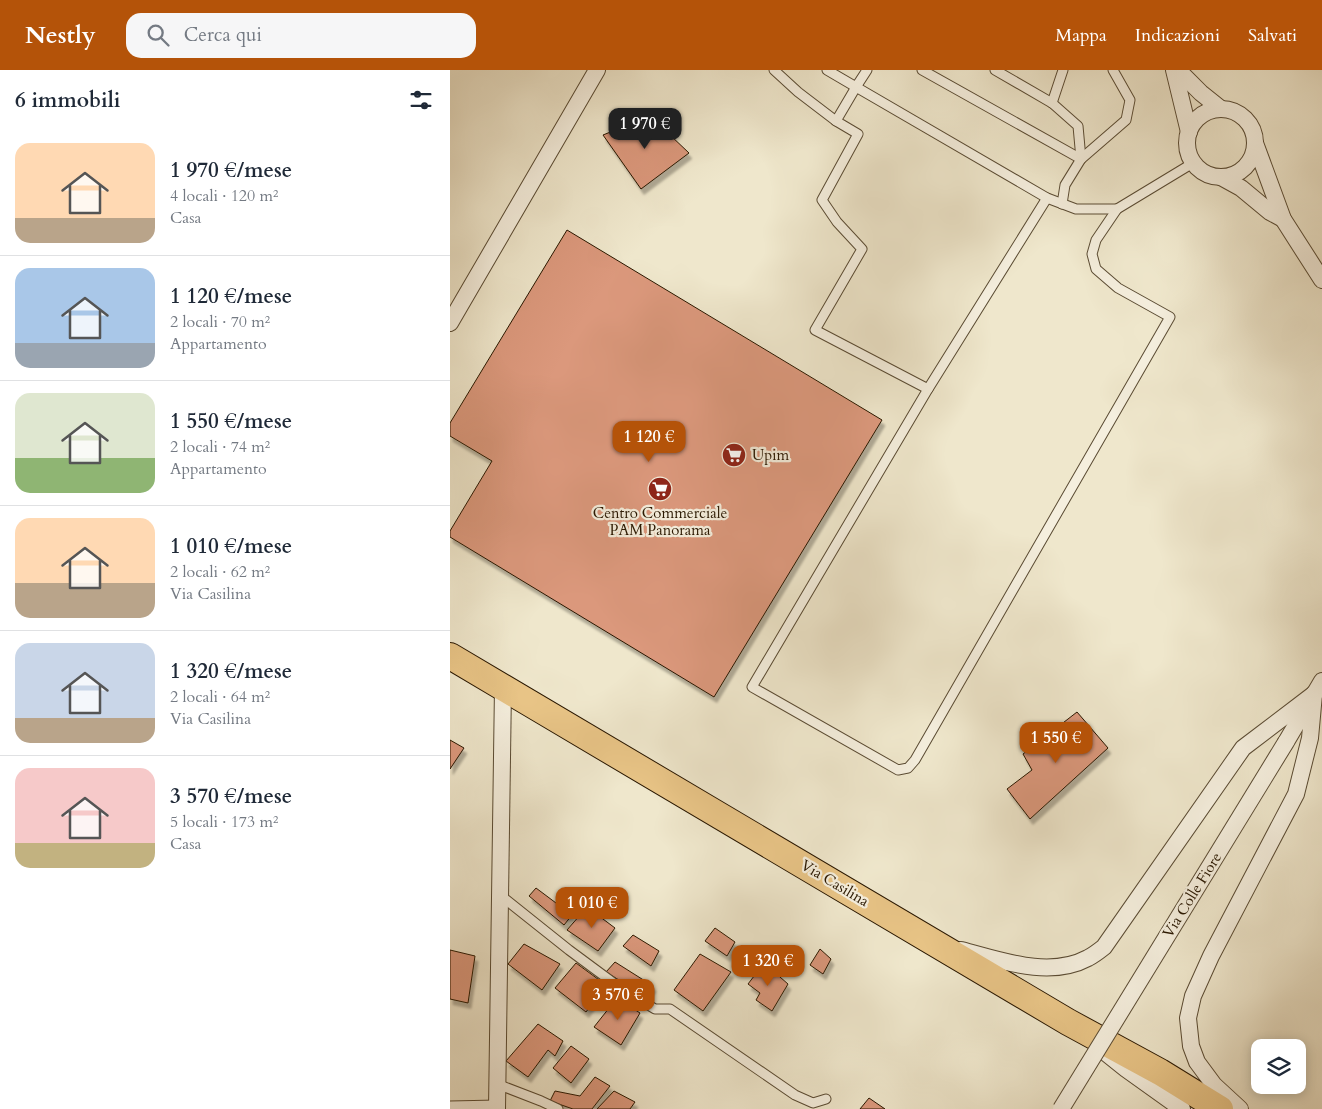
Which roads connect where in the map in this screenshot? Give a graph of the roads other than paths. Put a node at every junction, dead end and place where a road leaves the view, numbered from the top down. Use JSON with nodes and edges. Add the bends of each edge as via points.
{"nodes":[{"id":1,"x":597,"y":70,"type":"edge"},
{"id":2,"x":774,"y":70,"type":"edge"},
{"id":3,"x":827,"y":70,"type":"edge"},
{"id":4,"x":867,"y":70,"type":"edge"},
{"id":5,"x":922,"y":70,"type":"edge"},
{"id":6,"x":995,"y":70,"type":"edge"},
{"id":7,"x":1064,"y":70,"type":"edge"},
{"id":8,"x":1112,"y":70,"type":"edge"},
{"id":9,"x":1174,"y":70,"type":"edge"},
{"id":10,"x":1178,"y":70,"type":"edge"},
{"id":11,"x":856,"y":87,"type":"junction"},
{"id":12,"x":1052,"y":103,"type":"junction"},
{"id":13,"x":1221,"y":109,"type":"junction"},
{"id":14,"x":836,"y":121,"type":"junction"},
{"id":15,"x":1188,"y":132,"type":"junction"},
{"id":16,"x":1255,"y":143,"type":"junction"},
{"id":17,"x":1081,"y":159,"type":"junction"},
{"id":18,"x":1193,"y":163,"type":"junction"},
{"id":19,"x":1221,"y":177,"type":"junction"},
{"id":20,"x":1047,"y":198,"type":"junction"},
{"id":21,"x":1062,"y":204,"type":"junction"},
{"id":22,"x":1117,"y":209,"type":"junction"},
{"id":23,"x":1283,"y":219,"type":"junction"},
{"id":24,"x":1322,"y":280,"type":"edge"},
{"id":25,"x":450,"y":323,"type":"edge"},
{"id":26,"x":928,"y":389,"type":"junction"},
{"id":27,"x":450,"y":656,"type":"edge"},
{"id":28,"x":503,"y":687,"type":"junction"},
{"id":29,"x":1318,"y":687,"type":"edge"},
{"id":30,"x":500,"y":895,"type":"junction"},
{"id":31,"x":936,"y":943,"type":"junction"},
{"id":32,"x":1068,"y":1022,"type":"junction"},
{"id":33,"x":497,"y":1084,"type":"junction"},
{"id":34,"x":826,"y":1099,"type":"dead end"},
{"id":35,"x":450,"y":1106,"type":"edge"},
{"id":36,"x":497,"y":1107,"type":"edge"},
{"id":37,"x":558,"y":1109,"type":"edge"},
{"id":38,"x":1061,"y":1109,"type":"edge"},
{"id":39,"x":1182,"y":1109,"type":"edge"},
{"id":40,"x":1220,"y":1109,"type":"edge"},
{"id":41,"x":1240,"y":1109,"type":"edge"}],
"edges":[{"from":1,"to":25,"type":"street"},
{"from":2,"to":14,"type":"lane"},
{"from":3,"to":11,"type":"lane"},
{"from":4,"to":11,"type":"lane"},
{"from":5,"to":17,"type":"lane"},
{"from":6,"to":12,"type":"lane"},
{"from":7,"to":12,"type":"lane"},
{"from":8,"to":17,"type":"lane","via":[[1130,100],[1126,120]]},
{"from":9,"to":15,"type":"street"},
{"from":10,"to":13,"type":"street"},
{"from":11,"to":14,"type":"lane"},
{"from":11,"to":20,"type":"lane"},
{"from":12,"to":17,"type":"lane","via":[[1078,126]]},
{"from":13,"to":15,"type":"street","via":[[1201,116]]},
{"from":13,"to":16,"type":"street","via":[[1231,111],[1246,121]]},
{"from":14,"to":26,"type":"lane","via":[[858,134],[822,200],[862,249],[815,330]]},
{"from":15,"to":18,"type":"street","via":[[1188,154]]},
{"from":16,"to":19,"type":"street","via":[[1253,154],[1241,170]]},
{"from":16,"to":23,"type":"street"},
{"from":17,"to":21,"type":"lane","via":[[1065,185]]},
{"from":18,"to":19,"type":"street","via":[[1204,172]]},
{"from":18,"to":22,"type":"lane"},
{"from":19,"to":23,"type":"street"},
{"from":20,"to":21,"type":"lane"},
{"from":20,"to":26,"type":"lane"},
{"from":21,"to":22,"type":"lane","via":[[1076,209]]},
{"from":22,"to":26,"type":"lane","via":[[1096,240],[1092,254],[1096,269],[1118,288],[1170,317],[915,760],[908,768],[898,770],[752,687]]},
{"from":23,"to":24,"type":"street"},
{"from":27,"to":28,"type":"main road","name":"Via Casilina"},
{"from":28,"to":30,"type":"street"},
{"from":28,"to":31,"type":"main road","name":"Via Casilina"},
{"from":29,"to":31,"type":"street","via":[[1243,748],[1104,948],[1087,959],[1043,968],[1018,965]]},
{"from":29,"to":38,"type":"street","name":"Via Colle Fiore","bridge":true},
{"from":29,"to":41,"type":"street","via":[[1296,794],[1211,956],[1193,996],[1188,1018],[1191,1046],[1197,1062],[1214,1085]]},
{"from":30,"to":33,"type":"street"},
{"from":30,"to":34,"type":"lane","via":[[623,990],[655,1009],[670,1009],[795,1096],[813,1102]]},
{"from":31,"to":32,"type":"main road","name":"Via Casilina"},
{"from":32,"to":39,"type":"street"},
{"from":32,"to":40,"type":"main road","name":"Via Casilina"},
{"from":33,"to":36,"type":"street"},
{"from":33,"to":37,"type":"lane"},
{"from":35,"to":36,"type":"lane"}]}
